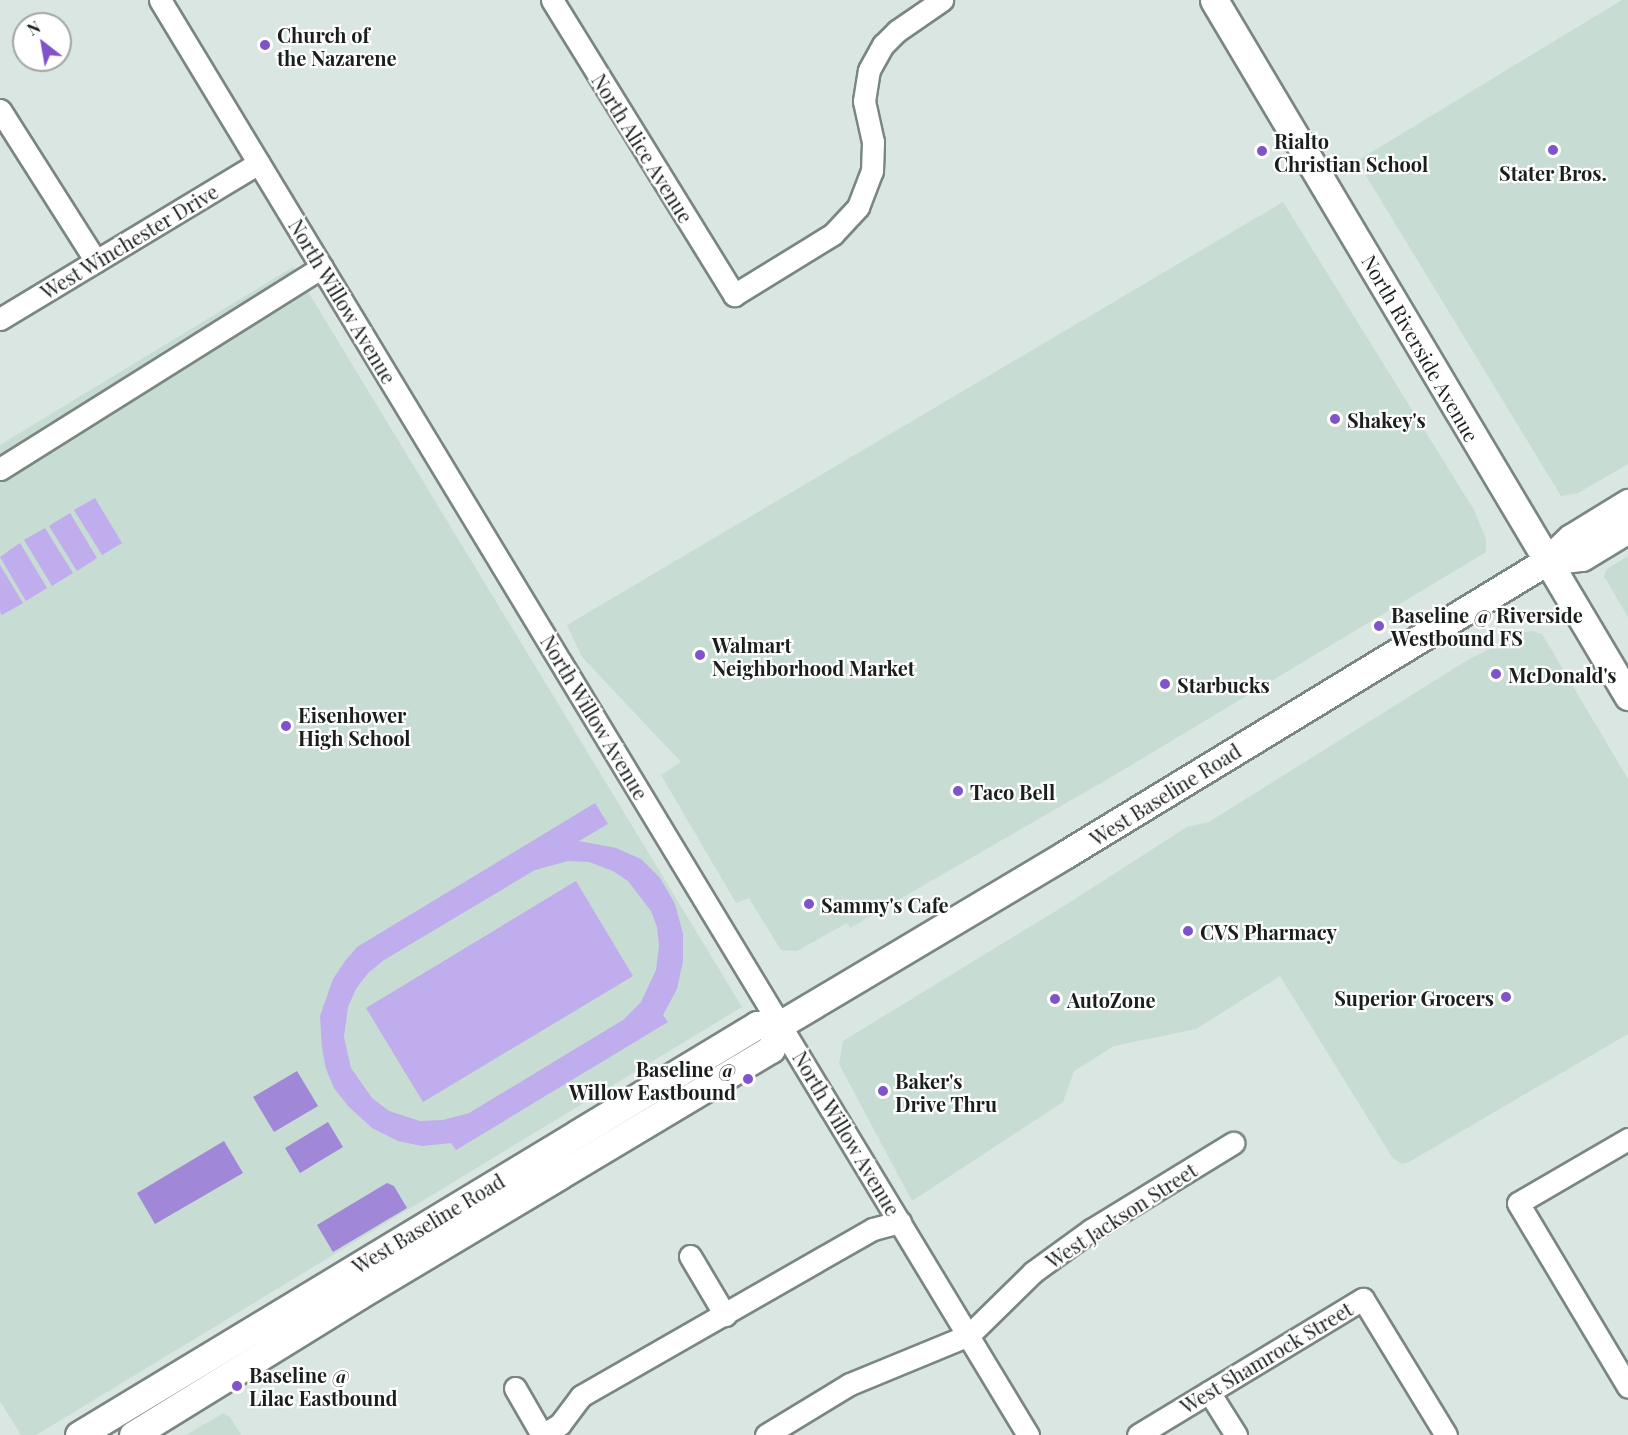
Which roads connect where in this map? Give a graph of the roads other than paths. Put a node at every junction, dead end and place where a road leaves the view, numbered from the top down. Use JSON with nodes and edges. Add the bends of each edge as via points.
{"nodes":[{"id":1,"x":159,"y":0,"type":"edge"},
{"id":2,"x":552,"y":0,"type":"edge"},
{"id":3,"x":942,"y":0,"type":"edge"},
{"id":4,"x":1215,"y":0,"type":"edge"},
{"id":5,"x":0,"y":110,"type":"edge"},
{"id":6,"x":259,"y":163,"type":"junction"},
{"id":7,"x":96,"y":261,"type":"junction"},
{"id":8,"x":322,"y":267,"type":"junction"},
{"id":9,"x":0,"y":319,"type":"edge"},
{"id":10,"x":0,"y":469,"type":"edge"},
{"id":11,"x":1628,"y":503,"type":"edge"},
{"id":12,"x":1628,"y":530,"type":"edge"},
{"id":13,"x":1547,"y":561,"type":"junction"},
{"id":14,"x":1628,"y":696,"type":"edge"},
{"id":15,"x":781,"y":1024,"type":"junction"},
{"id":16,"x":1628,"y":1139,"type":"edge"},
{"id":17,"x":1233,"y":1143,"type":"dead end"},
{"id":18,"x":900,"y":1222,"type":"junction"},
{"id":19,"x":690,"y":1256,"type":"dead end"},
{"id":20,"x":725,"y":1315,"type":"junction"},
{"id":21,"x":969,"y":1335,"type":"junction"},
{"id":22,"x":1628,"y":1387,"type":"edge"},
{"id":23,"x":515,"y":1388,"type":"dead end"},
{"id":24,"x":1209,"y":1392,"type":"junction"},
{"id":25,"x":79,"y":1435,"type":"edge"},
{"id":26,"x":133,"y":1435,"type":"edge"},
{"id":27,"x":542,"y":1435,"type":"edge"},
{"id":28,"x":766,"y":1435,"type":"edge"},
{"id":29,"x":1028,"y":1435,"type":"edge"},
{"id":30,"x":1138,"y":1435,"type":"edge"},
{"id":31,"x":1236,"y":1435,"type":"edge"},
{"id":32,"x":1446,"y":1435,"type":"edge"}],
"edges":[{"from":1,"to":6,"type":"street","name":"North Willow Avenue"},
{"from":2,"to":3,"type":"street","name":"North Alice Avenue","via":[[734,295],[833,234],[854,212],[872,171],[873,142],[864,101],[869,70],[883,45],[897,31]]},
{"from":4,"to":13,"type":"main road","name":"North Riverside Avenue"},
{"from":5,"to":7,"type":"street"},
{"from":6,"to":7,"type":"street","name":"West Winchester Drive"},
{"from":6,"to":8,"type":"street","name":"North Willow Avenue"},
{"from":7,"to":9,"type":"street","name":"West Winchester Drive"},
{"from":8,"to":10,"type":"street"},
{"from":8,"to":15,"type":"street","name":"North Willow Avenue"},
{"from":11,"to":13,"type":"main road","via":[[1572,538]]},
{"from":12,"to":13,"type":"main road","via":[[1582,557]]},
{"from":13,"to":14,"type":"main road","name":"North Riverside Avenue"},
{"from":13,"to":15,"type":"main road","name":"West Baseline Road"},
{"from":15,"to":18,"type":"street","name":"North Willow Avenue"},
{"from":15,"to":25,"type":"main road","name":"West Baseline Road","via":[[757,1025]]},
{"from":15,"to":26,"type":"main road","name":"West Baseline Road","via":[[771,1049]]},
{"from":16,"to":22,"type":"street","via":[[1518,1203]]},
{"from":17,"to":21,"type":"street","name":"West Jackson Street","via":[[1091,1230],[1043,1265]]},
{"from":18,"to":20,"type":"street","via":[[873,1229]]},
{"from":18,"to":21,"type":"street","name":"North Willow Avenue"},
{"from":19,"to":20,"type":"street"},
{"from":20,"to":27,"type":"street","via":[[581,1396],[560,1424]]},
{"from":21,"to":28,"type":"street","name":"West Jackson Street","via":[[850,1384]]},
{"from":21,"to":29,"type":"street","name":"North Willow Avenue"},
{"from":23,"to":27,"type":"street"},
{"from":24,"to":30,"type":"street","name":"West Shamrock Street"},
{"from":24,"to":31,"type":"street"},
{"from":24,"to":32,"type":"street","name":"West Shamrock Street","via":[[1363,1299]]}]}
